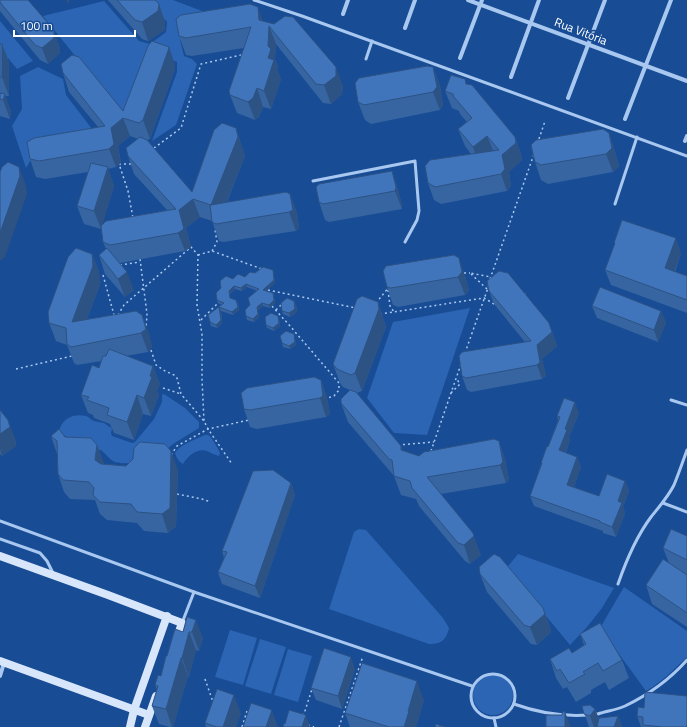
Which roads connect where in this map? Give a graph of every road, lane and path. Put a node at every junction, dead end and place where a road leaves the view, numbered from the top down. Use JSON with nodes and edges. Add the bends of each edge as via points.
{"nodes":[{"id":1,"x":254,"y":0,"type":"edge"},
{"id":2,"x":348,"y":0,"type":"edge"},
{"id":3,"x":415,"y":0,"type":"edge"},
{"id":4,"x":468,"y":0,"type":"edge"},
{"id":5,"x":539,"y":0,"type":"edge"},
{"id":6,"x":605,"y":0,"type":"edge"},
{"id":7,"x":671,"y":0,"type":"edge"},
{"id":8,"x":481,"y":2,"type":"edge"},
{"id":9,"x":343,"y":14,"type":"dead end"},
{"id":10,"x":531,"y":23,"type":"junction"},
{"id":11,"x":405,"y":28,"type":"dead end"},
{"id":12,"x":372,"y":41,"type":"junction"},
{"id":13,"x":588,"y":44,"type":"junction"},
{"id":14,"x":247,"y":54,"type":"edge"},
{"id":15,"x":460,"y":58,"type":"dead end"},
{"id":16,"x":366,"y":59,"type":"dead end"},
{"id":17,"x":646,"y":66,"type":"junction"},
{"id":18,"x":511,"y":77,"type":"dead end"},
{"id":19,"x":687,"y":81,"type":"edge"},
{"id":20,"x":568,"y":98,"type":"dead end"},
{"id":21,"x":625,"y":119,"type":"dead end"},
{"id":22,"x":545,"y":121,"type":"dead end"},
{"id":23,"x":687,"y":136,"type":"edge"},
{"id":24,"x":637,"y":137,"type":"junction"},
{"id":25,"x":685,"y":141,"type":"dead end"},
{"id":26,"x":538,"y":143,"type":"edge"},
{"id":27,"x":152,"y":150,"type":"edge"},
{"id":28,"x":535,"y":150,"type":"edge"},
{"id":29,"x":687,"y":156,"type":"edge"},
{"id":30,"x":132,"y":164,"type":"edge"},
{"id":31,"x":313,"y":181,"type":"dead end"},
{"id":32,"x":615,"y":204,"type":"dead end"},
{"id":33,"x":133,"y":219,"type":"edge"},
{"id":34,"x":215,"y":226,"type":"edge"},
{"id":35,"x":405,"y":242,"type":"dead end"},
{"id":36,"x":212,"y":251,"type":"junction"},
{"id":37,"x":198,"y":255,"type":"junction"},
{"id":38,"x":115,"y":265,"type":"edge"},
{"id":39,"x":495,"y":267,"type":"junction"},
{"id":40,"x":264,"y":270,"type":"edge"},
{"id":41,"x":460,"y":273,"type":"edge"},
{"id":42,"x":470,"y":273,"type":"junction"},
{"id":43,"x":496,"y":273,"type":"edge"},
{"id":44,"x":102,"y":275,"type":"dead end"},
{"id":45,"x":491,"y":277,"type":"junction"},
{"id":46,"x":393,"y":284,"type":"edge"},
{"id":47,"x":492,"y":284,"type":"edge"},
{"id":48,"x":144,"y":288,"type":"junction"},
{"id":49,"x":388,"y":288,"type":"junction"},
{"id":50,"x":487,"y":289,"type":"junction"},
{"id":51,"x":268,"y":290,"type":"edge"},
{"id":52,"x":528,"y":292,"type":"dead end"},
{"id":53,"x":288,"y":294,"type":"junction"},
{"id":54,"x":521,"y":297,"type":"edge"},
{"id":55,"x":484,"y":298,"type":"junction"},
{"id":56,"x":218,"y":303,"type":"edge"},
{"id":57,"x":494,"y":304,"type":"edge"},
{"id":58,"x":272,"y":306,"type":"edge"},
{"id":59,"x":373,"y":306,"type":"edge"},
{"id":60,"x":358,"y":308,"type":"edge"},
{"id":61,"x":276,"y":310,"type":"junction"},
{"id":62,"x":394,"y":312,"type":"junction"},
{"id":63,"x":376,"y":315,"type":"edge"},
{"id":64,"x":200,"y":321,"type":"junction"},
{"id":65,"x":146,"y":332,"type":"edge"},
{"id":66,"x":151,"y":350,"type":"dead end"},
{"id":67,"x":74,"y":356,"type":"edge"},
{"id":68,"x":464,"y":356,"type":"edge"},
{"id":69,"x":461,"y":363,"type":"edge"},
{"id":70,"x":16,"y":369,"type":"dead end"},
{"id":71,"x":456,"y":378,"type":"junction"},
{"id":72,"x":163,"y":388,"type":"dead end"},
{"id":73,"x":451,"y":393,"type":"junction"},
{"id":74,"x":181,"y":394,"type":"junction"},
{"id":75,"x":327,"y":398,"type":"dead end"},
{"id":76,"x":671,"y":400,"type":"dead end"},
{"id":77,"x":687,"y":406,"type":"edge"},
{"id":78,"x":249,"y":420,"type":"edge"},
{"id":79,"x":204,"y":421,"type":"junction"},
{"id":80,"x":208,"y":429,"type":"junction"},
{"id":81,"x":434,"y":442,"type":"junction"},
{"id":82,"x":392,"y":445,"type":"edge"},
{"id":83,"x":687,"y":450,"type":"edge"},
{"id":84,"x":429,"y":455,"type":"edge"},
{"id":85,"x":170,"y":457,"type":"edge"},
{"id":86,"x":232,"y":464,"type":"dead end"},
{"id":87,"x":177,"y":494,"type":"dead end"},
{"id":88,"x":211,"y":502,"type":"dead end"},
{"id":89,"x":663,"y":503,"type":"junction"},
{"id":90,"x":687,"y":512,"type":"edge"},
{"id":91,"x":0,"y":521,"type":"edge"},
{"id":92,"x":0,"y":539,"type":"edge"},
{"id":93,"x":0,"y":556,"type":"edge"},
{"id":94,"x":55,"y":575,"type":"junction"},
{"id":95,"x":618,"y":584,"type":"dead end"},
{"id":96,"x":194,"y":592,"type":"junction"},
{"id":97,"x":166,"y":616,"type":"junction"},
{"id":98,"x":182,"y":623,"type":"junction"},
{"id":99,"x":173,"y":649,"type":"edge"},
{"id":100,"x":365,"y":650,"type":"junction"},
{"id":101,"x":687,"y":660,"type":"edge"},
{"id":102,"x":2,"y":662,"type":"edge"},
{"id":103,"x":0,"y":676,"type":"edge"},
{"id":104,"x":205,"y":680,"type":"dead end"},
{"id":105,"x":160,"y":686,"type":"edge"},
{"id":106,"x":313,"y":686,"type":"edge"},
{"id":107,"x":472,"y":686,"type":"junction"},
{"id":108,"x":514,"y":704,"type":"junction"},
{"id":109,"x":214,"y":705,"type":"edge"},
{"id":110,"x":134,"y":710,"type":"junction"},
{"id":111,"x":247,"y":711,"type":"edge"},
{"id":112,"x":149,"y":715,"type":"junction"},
{"id":113,"x":299,"y":717,"type":"edge"},
{"id":114,"x":494,"y":718,"type":"junction"},
{"id":115,"x":307,"y":725,"type":"edge"},
{"id":116,"x":130,"y":727,"type":"edge"},
{"id":117,"x":145,"y":727,"type":"edge"},
{"id":118,"x":242,"y":727,"type":"edge"},
{"id":119,"x":314,"y":727,"type":"edge"},
{"id":120,"x":339,"y":727,"type":"edge"},
{"id":121,"x":496,"y":727,"type":"edge"}],
"edges":[{"from":1,"to":12,"type":"lane"},
{"from":2,"to":9,"type":"street"},
{"from":3,"to":11,"type":"street"},
{"from":4,"to":8,"type":"street","name":"Rua Vitória"},
{"from":5,"to":10,"type":"street"},
{"from":6,"to":13,"type":"street"},
{"from":7,"to":17,"type":"street"},
{"from":8,"to":10,"type":"street","name":"Rua Vitória"},
{"from":8,"to":15,"type":"street"},
{"from":10,"to":13,"type":"street","name":"Rua Vitória"},
{"from":10,"to":18,"type":"street"},
{"from":12,"to":16,"type":"lane"},
{"from":12,"to":24,"type":"lane"},
{"from":13,"to":17,"type":"street","name":"Rua Vitória"},
{"from":13,"to":20,"type":"street"},
{"from":14,"to":27,"type":"path","via":[[201,64],[181,128]]},
{"from":17,"to":19,"type":"street","name":"Rua Vitória"},
{"from":17,"to":21,"type":"street"},
{"from":22,"to":26,"type":"path"},
{"from":23,"to":25,"type":"street"},
{"from":24,"to":29,"type":"lane"},
{"from":24,"to":32,"type":"lane"},
{"from":28,"to":39,"type":"path"},
{"from":30,"to":33,"type":"path","via":[[119,164],[128,191]]},
{"from":31,"to":35,"type":"lane","via":[[415,161],[419,211]]},
{"from":34,"to":36,"type":"path","via":[[217,242]]},
{"from":36,"to":37,"type":"path"},
{"from":36,"to":40,"type":"path"},
{"from":37,"to":48,"type":"path","via":[[191,247]]},
{"from":37,"to":64,"type":"path","via":[[197,305]]},
{"from":38,"to":48,"type":"path","via":[[140,261]]},
{"from":39,"to":43,"type":"path"},
{"from":39,"to":45,"type":"path"},
{"from":41,"to":42,"type":"path"},
{"from":42,"to":45,"type":"path"},
{"from":42,"to":50,"type":"path"},
{"from":44,"to":48,"type":"path","via":[[115,318],[124,305]]},
{"from":45,"to":50,"type":"path"},
{"from":46,"to":49,"type":"path"},
{"from":47,"to":50,"type":"path"},
{"from":48,"to":65,"type":"path"},
{"from":49,"to":59,"type":"path"},
{"from":49,"to":62,"type":"path","via":[[390,306]]},
{"from":50,"to":55,"type":"path"},
{"from":51,"to":53,"type":"path"},
{"from":52,"to":54,"type":"path"},
{"from":53,"to":60,"type":"path"},
{"from":53,"to":61,"type":"path"},
{"from":55,"to":57,"type":"path"},
{"from":55,"to":62,"type":"path"},
{"from":55,"to":68,"type":"path"},
{"from":56,"to":64,"type":"path"},
{"from":58,"to":61,"type":"path"},
{"from":61,"to":75,"type":"path","via":[[339,383],[340,390]]},
{"from":62,"to":63,"type":"path"},
{"from":64,"to":79,"type":"path"},
{"from":66,"to":74,"type":"path","via":[[156,365],[178,378]]},
{"from":67,"to":70,"type":"path"},
{"from":69,"to":71,"type":"path"},
{"from":71,"to":73,"type":"path"},
{"from":71,"to":73,"type":"path","via":[[460,384]]},
{"from":72,"to":74,"type":"path"},
{"from":73,"to":81,"type":"path"},
{"from":74,"to":79,"type":"path"},
{"from":76,"to":77,"type":"lane"},
{"from":78,"to":80,"type":"path"},
{"from":79,"to":80,"type":"path"},
{"from":80,"to":85,"type":"path","via":[[177,446]]},
{"from":80,"to":86,"type":"path"},
{"from":81,"to":82,"type":"path"},
{"from":81,"to":84,"type":"path"},
{"from":83,"to":89,"type":"lane","via":[[674,485]]},
{"from":87,"to":88,"type":"path"},
{"from":89,"to":90,"type":"lane"},
{"from":89,"to":95,"type":"lane","via":[[643,530]]},
{"from":91,"to":96,"type":"lane"},
{"from":92,"to":94,"type":"lane","via":[[40,553]]},
{"from":93,"to":94,"type":"main road"},
{"from":94,"to":97,"type":"main road"},
{"from":96,"to":98,"type":"lane"},
{"from":96,"to":100,"type":"lane"},
{"from":97,"to":98,"type":"main road"},
{"from":97,"to":110,"type":"main road"},
{"from":98,"to":99,"type":"main road"},
{"from":100,"to":107,"type":"lane"},
{"from":100,"to":120,"type":"path"},
{"from":101,"to":108,"type":"lane","via":[[649,693],[624,706],[598,714],[549,714]]},
{"from":102,"to":103,"type":"street"},
{"from":102,"to":110,"type":"main road"},
{"from":104,"to":109,"type":"path"},
{"from":105,"to":112,"type":"main road"},
{"from":106,"to":113,"type":"path","via":[[304,714]]},
{"from":107,"to":108,"type":"lane","via":[[486,674],[503,675],[512,683],[515,690]]},
{"from":107,"to":114,"type":"lane","via":[[472,705],[481,715]]},
{"from":108,"to":114,"type":"lane","via":[[506,714]]},
{"from":110,"to":112,"type":"main road"},
{"from":110,"to":116,"type":"main road"},
{"from":111,"to":118,"type":"path"},
{"from":112,"to":117,"type":"main road"},
{"from":114,"to":121,"type":"lane"},
{"from":115,"to":119,"type":"path"}]}
